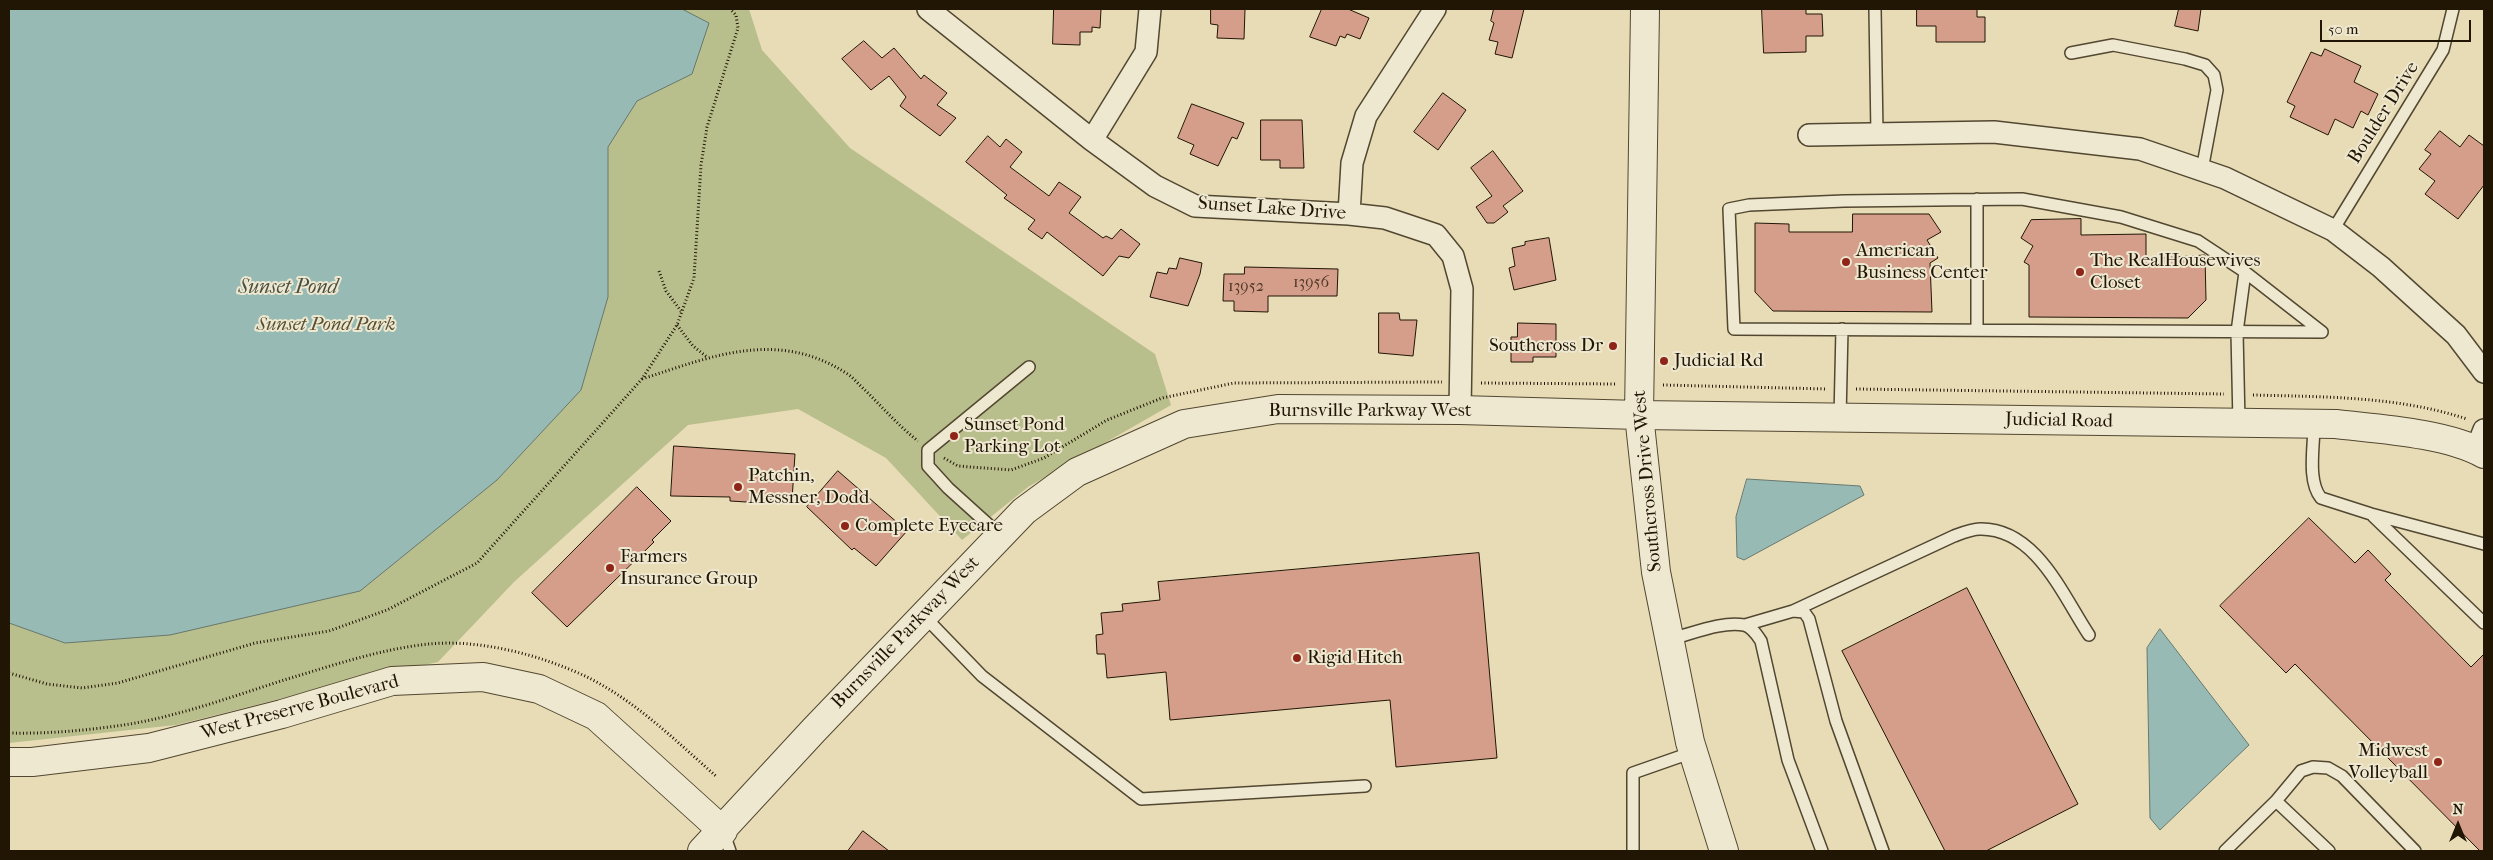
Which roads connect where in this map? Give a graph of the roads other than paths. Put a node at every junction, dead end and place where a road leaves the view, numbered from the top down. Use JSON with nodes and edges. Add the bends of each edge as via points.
{"nodes":[{"id":1,"x":928,"y":9,"type":"edge"},
{"id":2,"x":1150,"y":9,"type":"edge"},
{"id":3,"x":1435,"y":9,"type":"edge"},
{"id":4,"x":1645,"y":9,"type":"edge"},
{"id":5,"x":1874,"y":9,"type":"edge"},
{"id":6,"x":2453,"y":9,"type":"edge"},
{"id":7,"x":2071,"y":53,"type":"dead end"},
{"id":8,"x":1877,"y":134,"type":"junction"},
{"id":9,"x":1809,"y":135,"type":"dead end"},
{"id":10,"x":1092,"y":140,"type":"junction"},
{"id":11,"x":2202,"y":170,"type":"junction"},
{"id":12,"x":1977,"y":199,"type":"junction"},
{"id":13,"x":1349,"y":214,"type":"junction"},
{"id":14,"x":2333,"y":230,"type":"junction"},
{"id":15,"x":2245,"y":272,"type":"junction"},
{"id":16,"x":1842,"y":329,"type":"junction"},
{"id":17,"x":1977,"y":330,"type":"junction"},
{"id":18,"x":2237,"y":332,"type":"junction"},
{"id":19,"x":1029,"y":368,"type":"dead end"},
{"id":20,"x":2484,"y":372,"type":"edge"},
{"id":21,"x":1460,"y":410,"type":"junction"},
{"id":22,"x":1639,"y":415,"type":"junction"},
{"id":23,"x":1840,"y":418,"type":"junction"},
{"id":24,"x":2239,"y":424,"type":"junction"},
{"id":25,"x":2314,"y":425,"type":"junction"},
{"id":26,"x":2482,"y":445,"type":"edge"},
{"id":27,"x":2371,"y":514,"type":"junction"},
{"id":28,"x":1000,"y":535,"type":"junction"},
{"id":29,"x":2484,"y":544,"type":"edge"},
{"id":30,"x":1793,"y":611,"type":"junction"},
{"id":31,"x":923,"y":615,"type":"junction"},
{"id":32,"x":2484,"y":623,"type":"edge"},
{"id":33,"x":1745,"y":625,"type":"junction"},
{"id":34,"x":2088,"y":635,"type":"dead end"},
{"id":35,"x":1670,"y":639,"type":"junction"},
{"id":36,"x":1693,"y":752,"type":"junction"},
{"id":37,"x":9,"y":762,"type":"edge"},
{"id":38,"x":1365,"y":786,"type":"dead end"},
{"id":39,"x":2276,"y":802,"type":"junction"},
{"id":40,"x":726,"y":841,"type":"edge"},
{"id":41,"x":702,"y":851,"type":"edge"},
{"id":42,"x":1633,"y":851,"type":"edge"},
{"id":43,"x":1724,"y":851,"type":"edge"},
{"id":44,"x":1822,"y":851,"type":"edge"},
{"id":45,"x":1883,"y":851,"type":"edge"},
{"id":46,"x":2225,"y":851,"type":"edge"},
{"id":47,"x":2329,"y":851,"type":"edge"},
{"id":48,"x":2415,"y":851,"type":"edge"}],
"edges":[{"from":1,"to":10,"type":"street","name":"Sunset Lake Drive"},
{"from":2,"to":10,"type":"street","via":[[1146,52]]},
{"from":3,"to":13,"type":"street","via":[[1366,116],[1352,163]]},
{"from":4,"to":22,"type":"street","name":"Southcross Drive West"},
{"from":5,"to":8,"type":"lane"},
{"from":6,"to":14,"type":"lane","name":"Boulder Drive","via":[[2443,50]]},
{"from":7,"to":11,"type":"lane","via":[[2113,45],[2205,65],[2214,75],[2217,90]]},
{"from":8,"to":9,"type":"street"},
{"from":8,"to":11,"type":"street","via":[[1994,132],[2140,149]]},
{"from":10,"to":13,"type":"street","name":"Sunset Lake Drive","via":[[1154,186],[1195,206]]},
{"from":11,"to":14,"type":"street"},
{"from":12,"to":15,"type":"lane","via":[[2022,199],[2122,218],[2198,241]]},
{"from":12,"to":16,"type":"lane","via":[[1749,205],[1729,210],[1734,329]]},
{"from":12,"to":17,"type":"lane"},
{"from":13,"to":21,"type":"street","name":"Sunset Lake Drive","via":[[1385,218],[1436,235],[1453,256],[1462,289]]},
{"from":14,"to":20,"type":"street","via":[[2381,267],[2456,335]]},
{"from":15,"to":18,"type":"lane"},
{"from":15,"to":18,"type":"lane","via":[[2322,332]]},
{"from":16,"to":17,"type":"lane"},
{"from":16,"to":23,"type":"lane"},
{"from":17,"to":18,"type":"lane"},
{"from":18,"to":24,"type":"lane"},
{"from":19,"to":28,"type":"lane","via":[[928,450],[928,466]]},
{"from":21,"to":22,"type":"street","name":"Burnsville Parkway West"},
{"from":21,"to":28,"type":"street","name":"Burnsville Parkway West","via":[[1278,409],[1184,424],[1077,472],[1024,511]]},
{"from":22,"to":23,"type":"street","name":"Judicial Road"},
{"from":22,"to":35,"type":"street","name":"Southcross Drive West","via":[[1656,572]]},
{"from":23,"to":24,"type":"street","name":"Judicial Road"},
{"from":24,"to":25,"type":"street","name":"Judicial Road"},
{"from":25,"to":26,"type":"street","name":"Judicial Road","via":[[2389,430]]},
{"from":25,"to":27,"type":"lane","via":[[2313,479],[2316,492],[2331,503]]},
{"from":27,"to":29,"type":"lane"},
{"from":27,"to":32,"type":"lane"},
{"from":28,"to":31,"type":"street","name":"Burnsville Parkway West"},
{"from":30,"to":33,"type":"lane"},
{"from":30,"to":34,"type":"lane","via":[[1954,536],[1979,529],[2018,539],[2041,561]]},
{"from":30,"to":45,"type":"lane","via":[[1804,612],[1809,619],[1836,721]]},
{"from":31,"to":38,"type":"lane","via":[[982,676],[1141,800]]},
{"from":31,"to":40,"type":"street","name":"Burnsville Parkway West","via":[[814,730]]},
{"from":33,"to":35,"type":"lane","via":[[1719,627]]},
{"from":33,"to":44,"type":"lane","via":[[1761,641],[1788,760]]},
{"from":35,"to":36,"type":"street","name":"Southcross Drive West"},
{"from":36,"to":42,"type":"lane","via":[[1633,773]]},
{"from":36,"to":43,"type":"street","name":"Southcross Drive West"},
{"from":37,"to":40,"type":"street","name":"West Preserve Boulevard","via":[[149,748],[282,714],[392,681],[483,677],[539,689],[596,716]]},
{"from":39,"to":46,"type":"lane"},
{"from":39,"to":47,"type":"lane"},
{"from":39,"to":48,"type":"lane","via":[[2301,771],[2313,767],[2328,768],[2342,776]]},
{"from":40,"to":41,"type":"street","name":"Burnsville Parkway West"}]}
